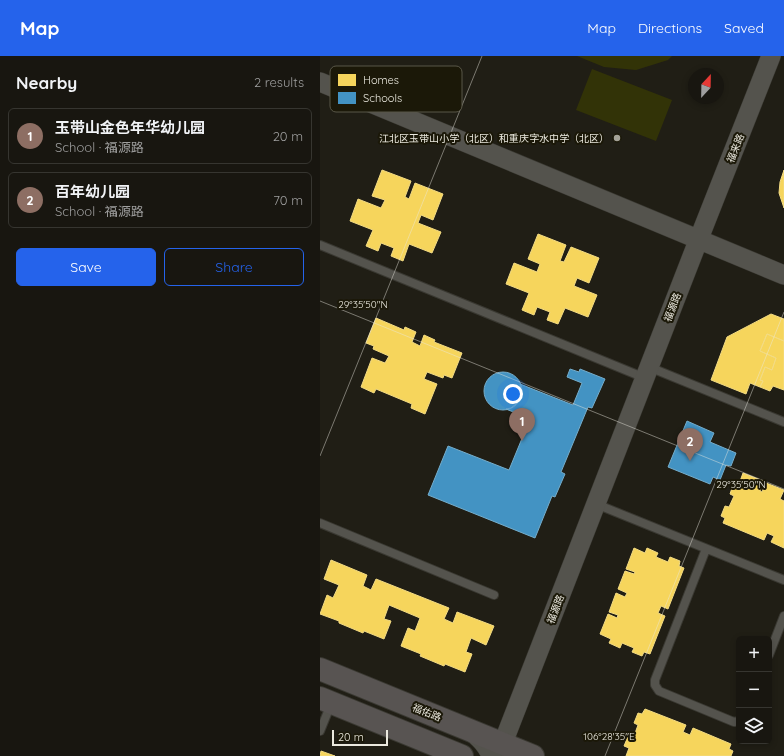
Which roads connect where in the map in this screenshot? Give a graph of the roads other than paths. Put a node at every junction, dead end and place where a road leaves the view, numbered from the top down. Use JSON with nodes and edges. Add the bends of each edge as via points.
{"nodes":[{"id":1,"x":771,"y":56,"type":"edge"},
{"id":2,"x":320,"y":82,"type":"edge"},
{"id":3,"x":330,"y":86,"type":"edge"},
{"id":4,"x":391,"y":112,"type":"edge"},
{"id":5,"x":698,"y":241,"type":"junction"},
{"id":6,"x":320,"y":245,"type":"edge"},
{"id":7,"x":784,"y":275,"type":"edge"},
{"id":8,"x":647,"y":373,"type":"junction"},
{"id":9,"x":784,"y":422,"type":"edge"},
{"id":10,"x":596,"y":504,"type":"junction"},
{"id":11,"x":320,"y":523,"type":"edge"},
{"id":12,"x":706,"y":549,"type":"junction"},
{"id":13,"x":784,"y":580,"type":"edge"},
{"id":14,"x":494,"y":595,"type":"dead end"},
{"id":15,"x":784,"y":616,"type":"edge"},
{"id":16,"x":772,"y":647,"type":"edge"},
{"id":17,"x":320,"y":669,"type":"edge"},
{"id":18,"x":326,"y":701,"type":"edge"},
{"id":19,"x":516,"y":711,"type":"junction"},
{"id":20,"x":736,"y":722,"type":"edge"},
{"id":21,"x":468,"y":729,"type":"junction"},
{"id":22,"x":320,"y":731,"type":"edge"},
{"id":23,"x":500,"y":752,"type":"edge"},
{"id":24,"x":462,"y":756,"type":"edge"},
{"id":25,"x":533,"y":756,"type":"edge"}],
"edges":[{"from":1,"to":5,"type":"street","name":"福来路"},
{"from":2,"to":3,"type":"street"},
{"from":4,"to":5,"type":"street"},
{"from":5,"to":7,"type":"street"},
{"from":5,"to":8,"type":"street","name":"福源路"},
{"from":6,"to":8,"type":"lane"},
{"from":8,"to":9,"type":"lane"},
{"from":8,"to":10,"type":"street","name":"福源路"},
{"from":10,"to":12,"type":"lane"},
{"from":10,"to":19,"type":"street","name":"福源路"},
{"from":11,"to":14,"type":"lane"},
{"from":12,"to":13,"type":"lane"},
{"from":12,"to":20,"type":"lane","via":[[655,685],[659,691]]},
{"from":15,"to":16,"type":"lane"},
{"from":17,"to":21,"type":"main road","name":"福佑路"},
{"from":18,"to":22,"type":"lane"},
{"from":18,"to":24,"type":"main road"},
{"from":19,"to":21,"type":"street","via":[[496,727]]},
{"from":19,"to":23,"type":"street","name":"福源路"},
{"from":21,"to":23,"type":"main road","name":"福佑路"},
{"from":23,"to":25,"type":"main road","name":"福佑路"}]}
